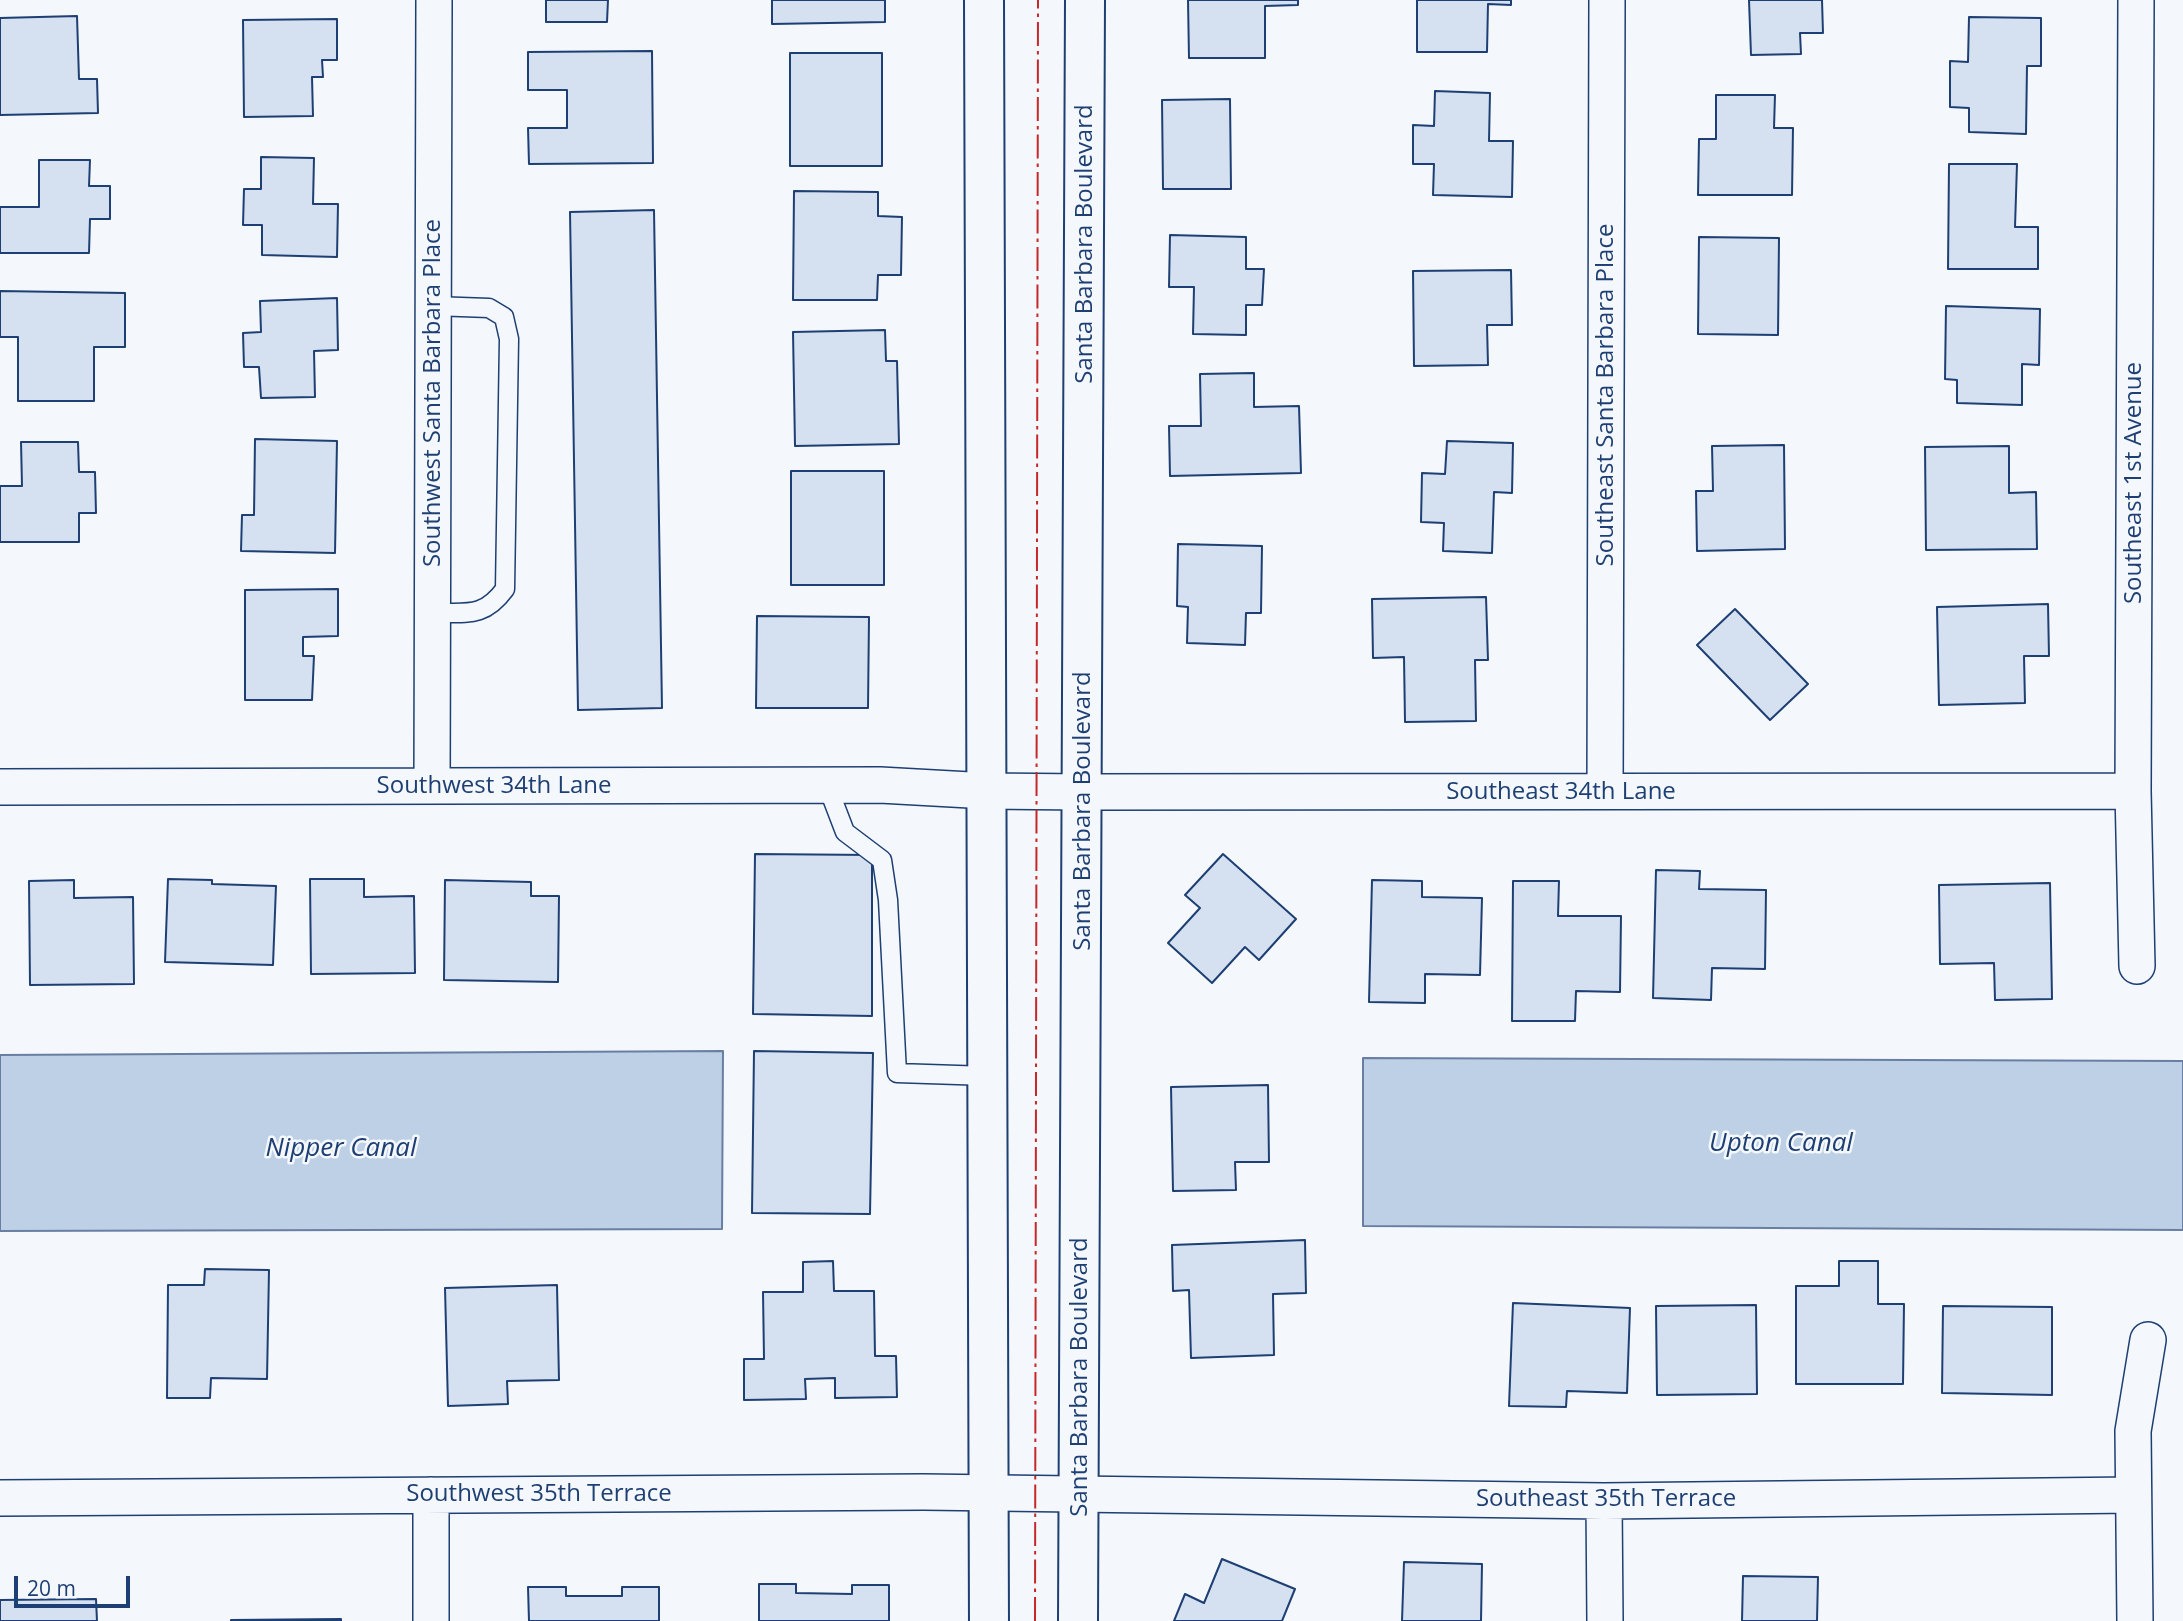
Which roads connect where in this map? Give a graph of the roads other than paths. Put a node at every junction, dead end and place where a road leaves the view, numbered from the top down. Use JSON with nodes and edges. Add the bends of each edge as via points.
{"nodes":[{"id":1,"x":434,"y":0,"type":"edge"},
{"id":2,"x":984,"y":0,"type":"edge"},
{"id":3,"x":1085,"y":0,"type":"edge"},
{"id":4,"x":1607,"y":0,"type":"edge"},
{"id":5,"x":2136,"y":0,"type":"edge"},
{"id":6,"x":433,"y":306,"type":"junction"},
{"id":7,"x":432,"y":613,"type":"junction"},
{"id":8,"x":827,"y":785,"type":"junction"},
{"id":9,"x":432,"y":786,"type":"junction"},
{"id":10,"x":0,"y":787,"type":"edge"},
{"id":11,"x":1605,"y":790,"type":"junction"},
{"id":12,"x":988,"y":791,"type":"junction"},
{"id":13,"x":2133,"y":791,"type":"junction"},
{"id":14,"x":1083,"y":792,"type":"junction"},
{"id":15,"x":2137,"y":966,"type":"dead end"},
{"id":16,"x":988,"y":1076,"type":"junction"},
{"id":17,"x":2148,"y":1340,"type":"dead end"},
{"id":18,"x":431,"y":1494,"type":"junction"},
{"id":19,"x":989,"y":1494,"type":"junction"},
{"id":20,"x":2133,"y":1494,"type":"junction"},
{"id":21,"x":1079,"y":1495,"type":"junction"},
{"id":22,"x":0,"y":1498,"type":"edge"},
{"id":23,"x":1604,"y":1501,"type":"junction"},
{"id":24,"x":431,"y":1621,"type":"edge"},
{"id":25,"x":989,"y":1621,"type":"edge"},
{"id":26,"x":1078,"y":1621,"type":"edge"},
{"id":27,"x":1605,"y":1621,"type":"edge"},
{"id":28,"x":2135,"y":1621,"type":"edge"}],
"edges":[{"from":1,"to":6,"type":"street","name":"Southwest Santa Barbara Place"},
{"from":2,"to":12,"type":"main road"},
{"from":3,"to":14,"type":"main road","name":"Santa Barbara Boulevard"},
{"from":4,"to":11,"type":"street","name":"Southeast Santa Barbara Place"},
{"from":5,"to":13,"type":"street","name":"Southeast 1st Avenue"},
{"from":6,"to":7,"type":"street","name":"Southwest Santa Barbara Place"},
{"from":6,"to":7,"type":"lane","via":[[489,308],[503,317],[509,339],[505,589],[493,606],[478,612]]},
{"from":7,"to":9,"type":"street","name":"Southwest Santa Barbara Place"},
{"from":8,"to":9,"type":"street","name":"Southwest 34th Lane"},
{"from":8,"to":12,"type":"street","name":"Southwest 34th Lane"},
{"from":8,"to":16,"type":"lane","via":[[845,832],[882,860],[897,1073]]},
{"from":9,"to":10,"type":"street","name":"Southwest 34th Lane"},
{"from":11,"to":13,"type":"street","name":"Southeast 34th Lane"},
{"from":11,"to":14,"type":"street","name":"Southeast 34th Lane"},
{"from":12,"to":14,"type":"street","name":"Southeast 34th Lane"},
{"from":12,"to":16,"type":"main road"},
{"from":13,"to":15,"type":"street","name":"Southeast 1st Avenue"},
{"from":14,"to":21,"type":"main road","name":"Santa Barbara Boulevard"},
{"from":16,"to":19,"type":"main road"},
{"from":17,"to":20,"type":"street","via":[[2133,1430]]},
{"from":18,"to":19,"type":"street","name":"Southwest 35th Terrace"},
{"from":18,"to":22,"type":"street","name":"Southwest 35th Terrace"},
{"from":18,"to":24,"type":"street"},
{"from":19,"to":21,"type":"street","name":"Southwest 35th Terrace"},
{"from":19,"to":25,"type":"main road"},
{"from":20,"to":23,"type":"street","name":"Southeast 35th Terrace"},
{"from":20,"to":28,"type":"street"},
{"from":21,"to":23,"type":"street","name":"Southeast 35th Terrace"},
{"from":21,"to":26,"type":"main road","name":"Santa Barbara Boulevard"},
{"from":23,"to":27,"type":"street"}]}
